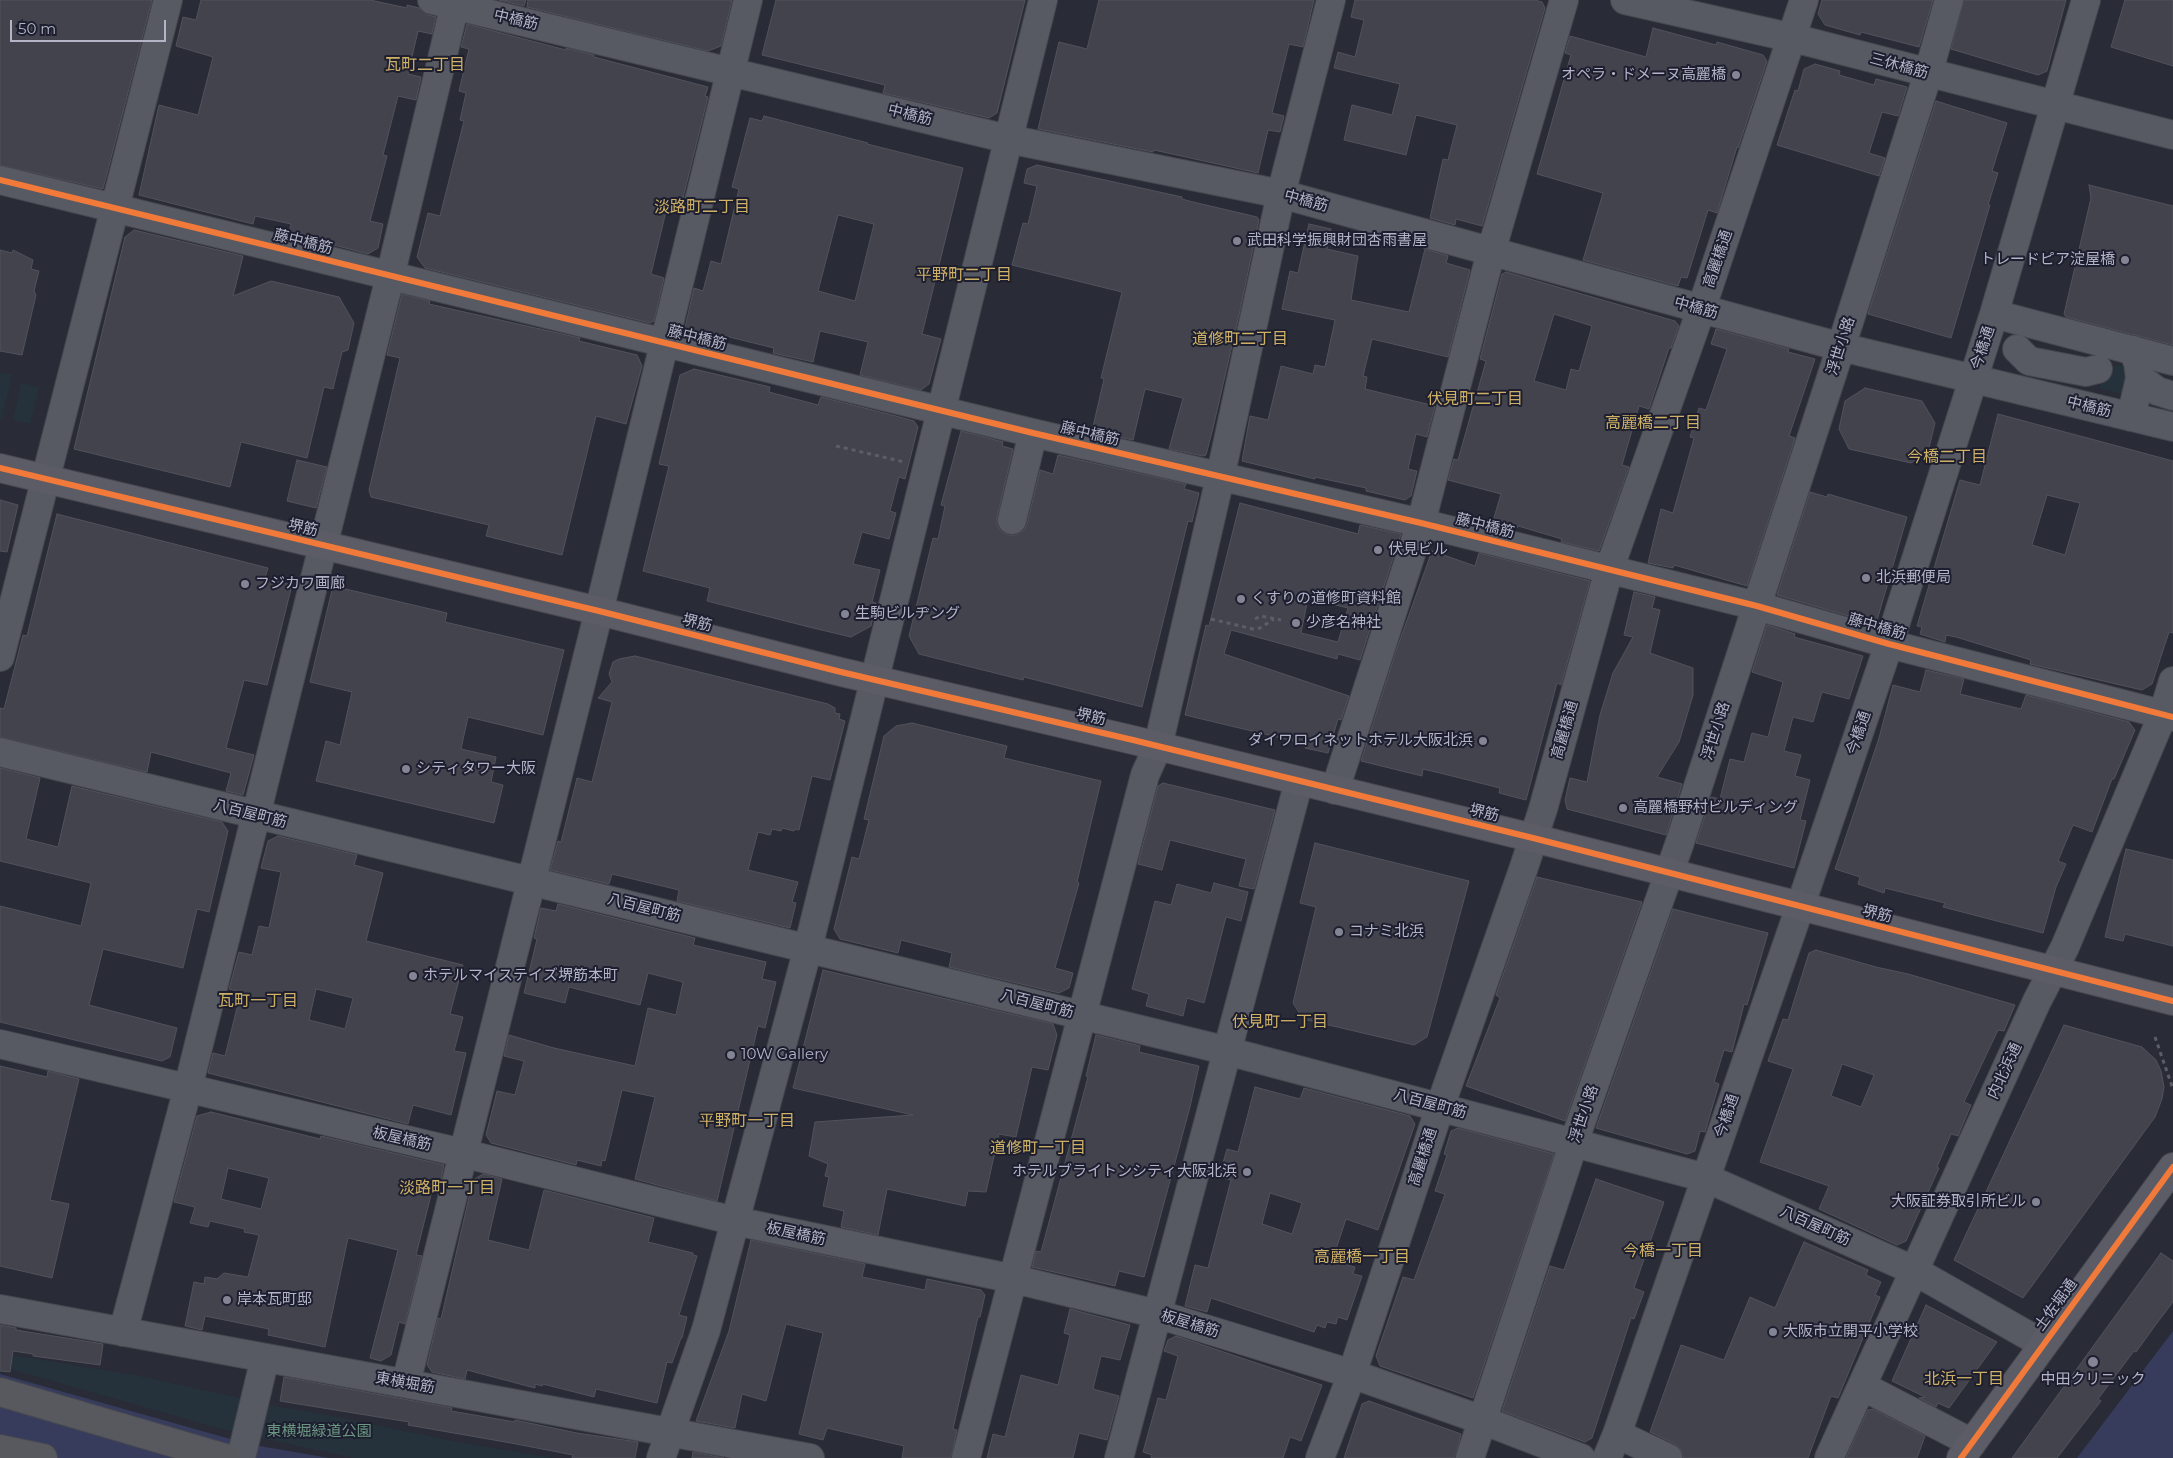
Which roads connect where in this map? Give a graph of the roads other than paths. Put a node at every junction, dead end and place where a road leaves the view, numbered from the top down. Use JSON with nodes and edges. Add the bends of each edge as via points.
{"nodes":[{"id":1,"x":168,"y":0,"type":"edge"},
{"id":2,"x":748,"y":0,"type":"edge"},
{"id":3,"x":1043,"y":0,"type":"edge"},
{"id":4,"x":1331,"y":0,"type":"edge"},
{"id":5,"x":1564,"y":0,"type":"edge"},
{"id":6,"x":1624,"y":0,"type":"edge"},
{"id":7,"x":1804,"y":0,"type":"edge"},
{"id":8,"x":1949,"y":0,"type":"edge"},
{"id":9,"x":2086,"y":0,"type":"edge"},
{"id":10,"x":447,"y":2,"type":"edge"},
{"id":11,"x":1793,"y":38,"type":"junction"},
{"id":12,"x":730,"y":71,"type":"junction"},
{"id":13,"x":1928,"y":74,"type":"junction"},
{"id":14,"x":2056,"y":106,"type":"junction"},
{"id":15,"x":2173,"y":135,"type":"edge"},
{"id":16,"x":1008,"y":139,"type":"junction"},
{"id":17,"x":0,"y":180,"type":"edge"},
{"id":18,"x":1281,"y":194,"type":"junction"},
{"id":19,"x":114,"y":207,"type":"junction"},
{"id":20,"x":1491,"y":252,"type":"junction"},
{"id":21,"x":390,"y":277,"type":"junction"},
{"id":22,"x":1701,"y":310,"type":"junction"},
{"id":23,"x":1994,"y":314,"type":"junction"},
{"id":24,"x":664,"y":343,"type":"junction"},
{"id":25,"x":1841,"y":347,"type":"junction"},
{"id":26,"x":2017,"y":349,"type":"dead end"},
{"id":27,"x":2127,"y":349,"type":"junction"},
{"id":28,"x":2173,"y":361,"type":"edge"},
{"id":29,"x":2098,"y":369,"type":"junction"},
{"id":30,"x":1974,"y":378,"type":"junction"},
{"id":31,"x":2140,"y":378,"type":"junction"},
{"id":32,"x":2173,"y":396,"type":"edge"},
{"id":33,"x":2088,"y":406,"type":"junction"},
{"id":34,"x":940,"y":410,"type":"junction"},
{"id":35,"x":2131,"y":417,"type":"junction"},
{"id":36,"x":2173,"y":427,"type":"edge"},
{"id":37,"x":1033,"y":433,"type":"junction"},
{"id":38,"x":0,"y":468,"type":"edge"},
{"id":39,"x":1220,"y":478,"type":"junction"},
{"id":40,"x":45,"y":479,"type":"junction"},
{"id":41,"x":1012,"y":520,"type":"dead end"},
{"id":42,"x":1421,"y":523,"type":"junction"},
{"id":43,"x":323,"y":545,"type":"junction"},
{"id":44,"x":1609,"y":570,"type":"junction"},
{"id":45,"x":1757,"y":606,"type":"junction"},
{"id":46,"x":598,"y":611,"type":"junction"},
{"id":47,"x":1890,"y":644,"type":"junction"},
{"id":48,"x":0,"y":657,"type":"edge"},
{"id":49,"x":875,"y":680,"type":"junction"},
{"id":50,"x":2173,"y":680,"type":"edge"},
{"id":51,"x":2168,"y":716,"type":"edge"},
{"id":52,"x":1158,"y":746,"type":"junction"},
{"id":53,"x":0,"y":752,"type":"edge"},
{"id":54,"x":1298,"y":781,"type":"junction"},
{"id":55,"x":1336,"y":790,"type":"junction"},
{"id":56,"x":255,"y":815,"type":"junction"},
{"id":57,"x":1533,"y":838,"type":"junction"},
{"id":58,"x":1668,"y":873,"type":"junction"},
{"id":59,"x":530,"y":880,"type":"junction"},
{"id":60,"x":1800,"y":908,"type":"junction"},
{"id":61,"x":808,"y":948,"type":"junction"},
{"id":62,"x":2052,"y":971,"type":"junction"},
{"id":63,"x":2173,"y":1001,"type":"edge"},
{"id":64,"x":1081,"y":1015,"type":"junction"},
{"id":65,"x":0,"y":1044,"type":"edge"},
{"id":66,"x":1227,"y":1051,"type":"junction"},
{"id":67,"x":188,"y":1088,"type":"junction"},
{"id":68,"x":1440,"y":1107,"type":"junction"},
{"id":69,"x":1574,"y":1142,"type":"junction"},
{"id":70,"x":462,"y":1153,"type":"junction"},
{"id":71,"x":2173,"y":1168,"type":"edge"},
{"id":72,"x":1706,"y":1178,"type":"junction"},
{"id":73,"x":735,"y":1221,"type":"junction"},
{"id":74,"x":1913,"y":1270,"type":"junction"},
{"id":75,"x":1014,"y":1279,"type":"junction"},
{"id":76,"x":0,"y":1309,"type":"edge"},
{"id":77,"x":1158,"y":1314,"type":"junction"},
{"id":78,"x":123,"y":1332,"type":"junction"},
{"id":79,"x":2043,"y":1344,"type":"junction"},
{"id":80,"x":265,"y":1358,"type":"junction"},
{"id":81,"x":1352,"y":1374,"type":"junction"},
{"id":82,"x":406,"y":1383,"type":"junction"},
{"id":83,"x":1862,"y":1386,"type":"junction"},
{"id":84,"x":0,"y":1392,"type":"edge"},
{"id":85,"x":1482,"y":1420,"type":"junction"},
{"id":86,"x":665,"y":1446,"type":"edge"},
{"id":87,"x":1612,"y":1446,"type":"edge"},
{"id":88,"x":1966,"y":1450,"type":"edge"},
{"id":89,"x":225,"y":1458,"type":"edge"},
{"id":90,"x":241,"y":1458,"type":"edge"},
{"id":91,"x":810,"y":1458,"type":"edge"},
{"id":92,"x":966,"y":1458,"type":"edge"},
{"id":93,"x":1119,"y":1458,"type":"edge"},
{"id":94,"x":1320,"y":1458,"type":"edge"},
{"id":95,"x":1470,"y":1458,"type":"edge"},
{"id":96,"x":1581,"y":1458,"type":"edge"},
{"id":97,"x":1668,"y":1458,"type":"edge"},
{"id":98,"x":1829,"y":1458,"type":"edge"}],
"edges":[{"from":1,"to":19,"type":"street"},
{"from":2,"to":12,"type":"street"},
{"from":3,"to":16,"type":"street"},
{"from":4,"to":18,"type":"street"},
{"from":5,"to":20,"type":"street"},
{"from":6,"to":11,"type":"street","name":"三休橋筋"},
{"from":7,"to":11,"type":"street","name":"高麗橋通"},
{"from":8,"to":13,"type":"street","name":"浮世小路"},
{"from":9,"to":14,"type":"street","name":"今橋通"},
{"from":10,"to":12,"type":"street","name":"中橋筋"},
{"from":10,"to":21,"type":"street"},
{"from":11,"to":13,"type":"street","name":"三休橋筋"},
{"from":11,"to":22,"type":"street","name":"高麗橋通"},
{"from":12,"to":16,"type":"street","name":"中橋筋"},
{"from":12,"to":24,"type":"street"},
{"from":13,"to":14,"type":"street","name":"三休橋筋"},
{"from":13,"to":25,"type":"street","name":"浮世小路"},
{"from":14,"to":15,"type":"street","name":"三休橋筋"},
{"from":14,"to":23,"type":"street","name":"今橋通"},
{"from":16,"to":18,"type":"street","name":"中橋筋"},
{"from":16,"to":34,"type":"street"},
{"from":17,"to":19,"type":"street","name":"藤中橋筋"},
{"from":18,"to":20,"type":"street","name":"中橋筋"},
{"from":18,"to":39,"type":"street"},
{"from":19,"to":21,"type":"street","name":"藤中橋筋"},
{"from":19,"to":40,"type":"street"},
{"from":20,"to":22,"type":"street","name":"中橋筋"},
{"from":20,"to":42,"type":"street"},
{"from":21,"to":24,"type":"street","name":"藤中橋筋"},
{"from":21,"to":43,"type":"street"},
{"from":22,"to":25,"type":"street","name":"中橋筋"},
{"from":22,"to":44,"type":"street","name":"高麗橋通"},
{"from":23,"to":27,"type":"street"},
{"from":23,"to":30,"type":"street","name":"今橋通"},
{"from":24,"to":34,"type":"street","name":"藤中橋筋"},
{"from":24,"to":46,"type":"street"},
{"from":25,"to":30,"type":"street","name":"中橋筋"},
{"from":25,"to":45,"type":"street","name":"浮世小路"},
{"from":26,"to":29,"type":"street","via":[[2029,361],[2086,372]]},
{"from":27,"to":28,"type":"street"},
{"from":27,"to":29,"type":"street","via":[[2110,355]]},
{"from":27,"to":31,"type":"street","via":[[2138,363]]},
{"from":29,"to":33,"type":"street"},
{"from":30,"to":33,"type":"street","name":"中橋筋"},
{"from":30,"to":47,"type":"street","name":"今橋通"},
{"from":31,"to":32,"type":"street","via":[[2157,391]]},
{"from":31,"to":35,"type":"street"},
{"from":33,"to":35,"type":"street","name":"中橋筋"},
{"from":34,"to":37,"type":"street","name":"藤中橋筋"},
{"from":34,"to":49,"type":"street"},
{"from":35,"to":36,"type":"street","name":"中橋筋"},
{"from":37,"to":39,"type":"street","name":"藤中橋筋"},
{"from":37,"to":41,"type":"street"},
{"from":38,"to":40,"type":"main road","name":"堺筋"},
{"from":39,"to":42,"type":"street","name":"藤中橋筋"},
{"from":39,"to":52,"type":"street"},
{"from":40,"to":43,"type":"main road","name":"堺筋"},
{"from":40,"to":48,"type":"street"},
{"from":42,"to":44,"type":"street","name":"藤中橋筋"},
{"from":42,"to":55,"type":"street"},
{"from":43,"to":46,"type":"main road","name":"堺筋"},
{"from":43,"to":56,"type":"street"},
{"from":44,"to":45,"type":"street","name":"藤中橋筋"},
{"from":44,"to":57,"type":"street","name":"高麗橋通"},
{"from":45,"to":47,"type":"street","name":"藤中橋筋"},
{"from":45,"to":58,"type":"street","name":"浮世小路"},
{"from":46,"to":49,"type":"main road","name":"堺筋"},
{"from":46,"to":59,"type":"street"},
{"from":47,"to":51,"type":"street","name":"藤中橋筋"},
{"from":47,"to":60,"type":"street","name":"今橋通"},
{"from":49,"to":52,"type":"main road","name":"堺筋"},
{"from":49,"to":61,"type":"street"},
{"from":50,"to":51,"type":"street","name":"内北浜通"},
{"from":51,"to":62,"type":"street","name":"内北浜通"},
{"from":52,"to":54,"type":"main road","name":"堺筋"},
{"from":52,"to":64,"type":"street","via":[[1145,775]]},
{"from":53,"to":56,"type":"street","name":"八百屋町筋"},
{"from":54,"to":55,"type":"main road","name":"堺筋"},
{"from":54,"to":66,"type":"street"},
{"from":55,"to":57,"type":"main road","name":"堺筋"},
{"from":56,"to":59,"type":"street","name":"八百屋町筋"},
{"from":56,"to":67,"type":"street"},
{"from":57,"to":58,"type":"main road","name":"堺筋"},
{"from":57,"to":68,"type":"street","name":"高麗橋通"},
{"from":58,"to":60,"type":"main road","name":"堺筋"},
{"from":58,"to":69,"type":"street","name":"浮世小路"},
{"from":59,"to":61,"type":"street","name":"八百屋町筋"},
{"from":59,"to":70,"type":"street"},
{"from":60,"to":62,"type":"main road","name":"堺筋"},
{"from":60,"to":72,"type":"street","name":"今橋通"},
{"from":61,"to":64,"type":"street","name":"八百屋町筋"},
{"from":61,"to":73,"type":"street"},
{"from":62,"to":63,"type":"main road","name":"堺筋"},
{"from":62,"to":74,"type":"street","name":"内北浜通"},
{"from":64,"to":66,"type":"street","name":"八百屋町筋"},
{"from":64,"to":75,"type":"street"},
{"from":65,"to":67,"type":"street","name":"板屋橋筋"},
{"from":66,"to":68,"type":"street","name":"八百屋町筋"},
{"from":66,"to":77,"type":"street"},
{"from":67,"to":70,"type":"street","name":"板屋橋筋"},
{"from":67,"to":78,"type":"street"},
{"from":68,"to":69,"type":"street","name":"八百屋町筋"},
{"from":68,"to":81,"type":"street","name":"高麗橋通"},
{"from":69,"to":72,"type":"street","name":"八百屋町筋"},
{"from":69,"to":85,"type":"street","name":"浮世小路"},
{"from":70,"to":73,"type":"street","name":"板屋橋筋"},
{"from":70,"to":82,"type":"street"},
{"from":71,"to":79,"type":"main road","name":"土佐堀通"},
{"from":72,"to":74,"type":"street","name":"八百屋町筋"},
{"from":72,"to":87,"type":"street","name":"今橋通"},
{"from":73,"to":75,"type":"street","name":"板屋橋筋"},
{"from":73,"to":86,"type":"street","via":[[706,1330]]},
{"from":74,"to":79,"type":"street","name":"八百屋町筋"},
{"from":74,"to":83,"type":"street","name":"内北浜通"},
{"from":75,"to":77,"type":"street","name":"板屋橋筋"},
{"from":75,"to":92,"type":"street"},
{"from":76,"to":78,"type":"street","name":"東横堀筋"},
{"from":77,"to":81,"type":"street","name":"板屋橋筋"},
{"from":77,"to":93,"type":"street"},
{"from":78,"to":80,"type":"street","name":"東横堀筋"},
{"from":79,"to":88,"type":"main road","name":"土佐堀通"},
{"from":80,"to":82,"type":"street","name":"東横堀筋"},
{"from":80,"to":90,"type":"street"},
{"from":81,"to":85,"type":"street","name":"板屋橋筋"},
{"from":81,"to":94,"type":"street","name":"高麗橋通"},
{"from":82,"to":86,"type":"street","name":"東横堀筋"},
{"from":83,"to":88,"type":"street"},
{"from":83,"to":98,"type":"street","name":"内北浜通"},
{"from":84,"to":89,"type":"highway"},
{"from":85,"to":95,"type":"street","name":"浮世小路"},
{"from":85,"to":96,"type":"street","name":"板屋橋筋"},
{"from":86,"to":91,"type":"street","name":"東横堀筋"},
{"from":87,"to":97,"type":"street"}]}
